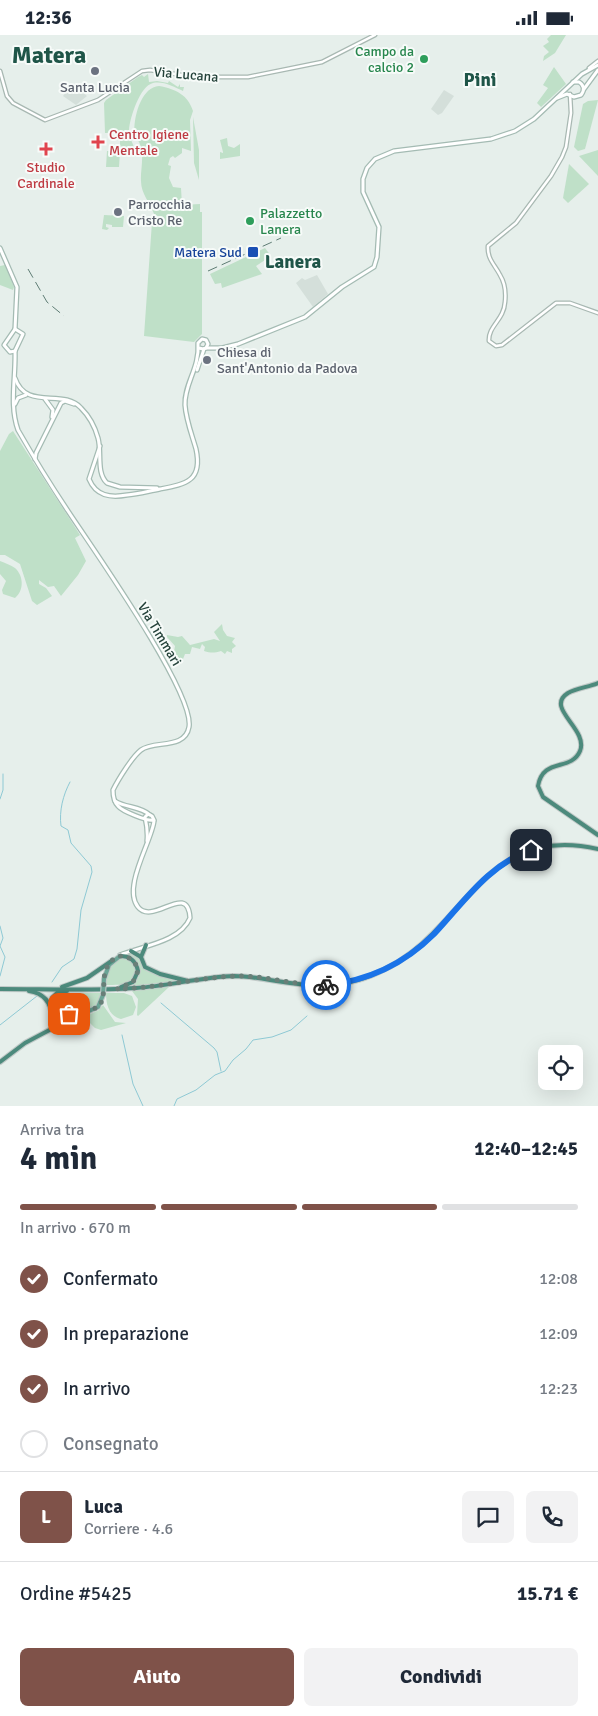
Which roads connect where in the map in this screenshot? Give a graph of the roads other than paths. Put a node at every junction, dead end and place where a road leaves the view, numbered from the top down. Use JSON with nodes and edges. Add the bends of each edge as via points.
{"nodes":[{"id":1,"x":374,"y":35,"type":"edge"},
{"id":2,"x":598,"y":67,"type":"edge"},
{"id":3,"x":0,"y":71,"type":"edge"},
{"id":4,"x":572,"y":82,"type":"junction"},
{"id":5,"x":569,"y":85,"type":"junction"},
{"id":6,"x":584,"y":89,"type":"junction"},
{"id":7,"x":570,"y":94,"type":"junction"},
{"id":8,"x":577,"y":97,"type":"junction"},
{"id":9,"x":557,"y":98,"type":"junction"},
{"id":10,"x":570,"y":105,"type":"junction"},
{"id":11,"x":0,"y":248,"type":"edge"},
{"id":12,"x":598,"y":313,"type":"edge"},
{"id":13,"x":15,"y":329,"type":"junction"},
{"id":14,"x":208,"y":343,"type":"junction"},
{"id":15,"x":199,"y":348,"type":"junction"},
{"id":16,"x":217,"y":348,"type":"junction"},
{"id":17,"x":205,"y":349,"type":"junction"},
{"id":18,"x":15,"y":351,"type":"junction"},
{"id":19,"x":14,"y":375,"type":"junction"},
{"id":20,"x":194,"y":375,"type":"junction"},
{"id":21,"x":32,"y":395,"type":"junction"},
{"id":22,"x":44,"y":398,"type":"junction"},
{"id":23,"x":14,"y":405,"type":"junction"},
{"id":24,"x":83,"y":410,"type":"junction"},
{"id":25,"x":51,"y":423,"type":"junction"},
{"id":26,"x":100,"y":446,"type":"junction"},
{"id":27,"x":29,"y":449,"type":"junction"},
{"id":28,"x":38,"y":450,"type":"junction"},
{"id":29,"x":35,"y":460,"type":"junction"},
{"id":30,"x":165,"y":488,"type":"junction"},
{"id":31,"x":598,"y":683,"type":"edge"},
{"id":32,"x":115,"y":801,"type":"junction"},
{"id":33,"x":150,"y":815,"type":"junction"},
{"id":34,"x":154,"y":820,"type":"junction"},
{"id":35,"x":146,"y":821,"type":"junction"},
{"id":36,"x":598,"y":834,"type":"edge"},
{"id":37,"x":147,"y":841,"type":"junction"},
{"id":38,"x":598,"y":849,"type":"edge"},
{"id":39,"x":146,"y":945,"type":"junction"},
{"id":40,"x":131,"y":951,"type":"junction"},
{"id":41,"x":120,"y":956,"type":"junction"},
{"id":42,"x":141,"y":957,"type":"junction"},
{"id":43,"x":112,"y":960,"type":"junction"},
{"id":44,"x":195,"y":981,"type":"junction"},
{"id":45,"x":56,"y":988,"type":"junction"},
{"id":46,"x":0,"y":989,"type":"edge"},
{"id":47,"x":10,"y":989,"type":"junction"},
{"id":48,"x":81,"y":989,"type":"junction"},
{"id":49,"x":117,"y":989,"type":"junction"},
{"id":50,"x":59,"y":1011,"type":"junction"},
{"id":51,"x":64,"y":1013,"type":"junction"},
{"id":52,"x":86,"y":1013,"type":"junction"},
{"id":53,"x":52,"y":1018,"type":"junction"},
{"id":54,"x":66,"y":1021,"type":"junction"},
{"id":55,"x":57,"y":1026,"type":"junction"},
{"id":56,"x":42,"y":1033,"type":"junction"},
{"id":57,"x":0,"y":1062,"type":"edge"}],
"edges":[{"from":1,"to":3,"type":"street","name":"Via Lucana","via":[[322,62],[248,77],[194,77],[142,71],[98,100],[45,120],[6,96]]},
{"from":2,"to":4,"type":"main road","via":[[589,68]]},
{"from":2,"to":6,"type":"main road"},
{"from":4,"to":5,"type":"main road"},
{"from":4,"to":6,"type":"main road","via":[[579,82]]},
{"from":5,"to":7,"type":"main road"},
{"from":5,"to":9,"type":"main road"},
{"from":6,"to":8,"type":"main road"},
{"from":7,"to":8,"type":"main road"},
{"from":7,"to":9,"type":"main road"},
{"from":7,"to":10,"type":"street"},
{"from":8,"to":10,"type":"street"},
{"from":9,"to":16,"type":"main road","via":[[534,119],[504,136],[394,151],[370,163],[363,187],[378,227],[379,240],[376,262],[370,271],[342,287],[305,317],[238,344]]},
{"from":10,"to":12,"type":"street","via":[[566,147],[552,176],[516,223],[488,247],[488,256],[505,286],[502,317],[490,333],[489,341],[496,346],[502,345],[556,303],[570,303]]},
{"from":11,"to":13,"type":"main road","via":[[17,287]]},
{"from":13,"to":18,"type":"main road","via":[[23,335]]},
{"from":13,"to":18,"type":"main road","via":[[4,345],[7,351]]},
{"from":14,"to":15,"type":"main road","via":[[200,339]]},
{"from":14,"to":16,"type":"main road"},
{"from":14,"to":17,"type":"main road"},
{"from":15,"to":17,"type":"main road"},
{"from":15,"to":20,"type":"main road"},
{"from":16,"to":17,"type":"main road"},
{"from":17,"to":20,"type":"main road"},
{"from":18,"to":19,"type":"main road"},
{"from":19,"to":21,"type":"main road","via":[[20,389]]},
{"from":19,"to":23,"type":"main road"},
{"from":20,"to":30,"type":"main road","via":[[185,403],[198,466],[194,477],[185,484]]},
{"from":21,"to":22,"type":"main road"},
{"from":21,"to":23,"type":"main road","via":[[21,396]]},
{"from":22,"to":24,"type":"main road","via":[[67,399]]},
{"from":22,"to":25,"type":"main road","via":[[53,411]]},
{"from":23,"to":27,"type":"main road","via":[[16,425]]},
{"from":24,"to":25,"type":"main road","via":[[73,403],[63,402]]},
{"from":24,"to":26,"type":"main road","via":[[91,421]]},
{"from":25,"to":28,"type":"main road"},
{"from":26,"to":30,"type":"main road","via":[[101,473],[110,485]]},
{"from":26,"to":30,"type":"main road","via":[[89,479],[100,493],[120,496]]},
{"from":27,"to":28,"type":"main road"},
{"from":27,"to":29,"type":"main road"},
{"from":28,"to":29,"type":"main road"},
{"from":29,"to":32,"type":"main road","name":"Via Timmari","via":[[153,642],[172,677],[189,722],[187,732],[180,740],[150,745],[136,755],[113,791]]},
{"from":31,"to":36,"type":"highway","via":[[569,693],[563,699],[562,709],[578,732],[581,747],[570,762],[544,772],[538,786],[543,797]]},
{"from":32,"to":33,"type":"main road"},
{"from":32,"to":35,"type":"main road","via":[[119,807]]},
{"from":33,"to":34,"type":"main road"},
{"from":33,"to":35,"type":"main road","via":[[146,815]]},
{"from":34,"to":35,"type":"main road"},
{"from":34,"to":37,"type":"main road"},
{"from":35,"to":37,"type":"main road"},
{"from":37,"to":39,"type":"main road","via":[[134,886],[134,900],[138,908],[147,913],[172,903],[181,903],[188,909],[190,918],[175,935]]},
{"from":38,"to":44,"type":"highway","via":[[557,846],[531,850],[508,859],[480,883],[422,945],[394,965],[357,981],[304,985],[240,976]]},
{"from":39,"to":40,"type":"main road"},
{"from":39,"to":42,"type":"highway"},
{"from":40,"to":41,"type":"main road"},
{"from":40,"to":42,"type":"highway"},
{"from":41,"to":43,"type":"main road"},
{"from":41,"to":49,"type":"highway","via":[[134,961],[138,971],[133,982]]},
{"from":42,"to":44,"type":"highway","via":[[145,967],[153,971],[174,979]]},
{"from":43,"to":45,"type":"highway","via":[[87,978]]},
{"from":43,"to":52,"type":"main road","bridge":true,"via":[[106,969],[98,1007]]},
{"from":44,"to":49,"type":"highway"},
{"from":45,"to":47,"type":"highway"},
{"from":45,"to":48,"type":"highway"},
{"from":46,"to":47,"type":"highway"},
{"from":47,"to":53,"type":"highway","via":[[39,993],[49,1003]]},
{"from":48,"to":49,"type":"highway"},
{"from":48,"to":50,"type":"highway","via":[[55,993],[51,1002]]},
{"from":50,"to":51,"type":"highway"},
{"from":50,"to":53,"type":"highway"},
{"from":51,"to":52,"type":"main road"},
{"from":51,"to":54,"type":"highway"},
{"from":52,"to":54,"type":"main road"},
{"from":53,"to":55,"type":"highway"},
{"from":53,"to":56,"type":"highway"},
{"from":54,"to":55,"type":"highway"},
{"from":55,"to":56,"type":"highway"},
{"from":56,"to":57,"type":"highway"}]}
